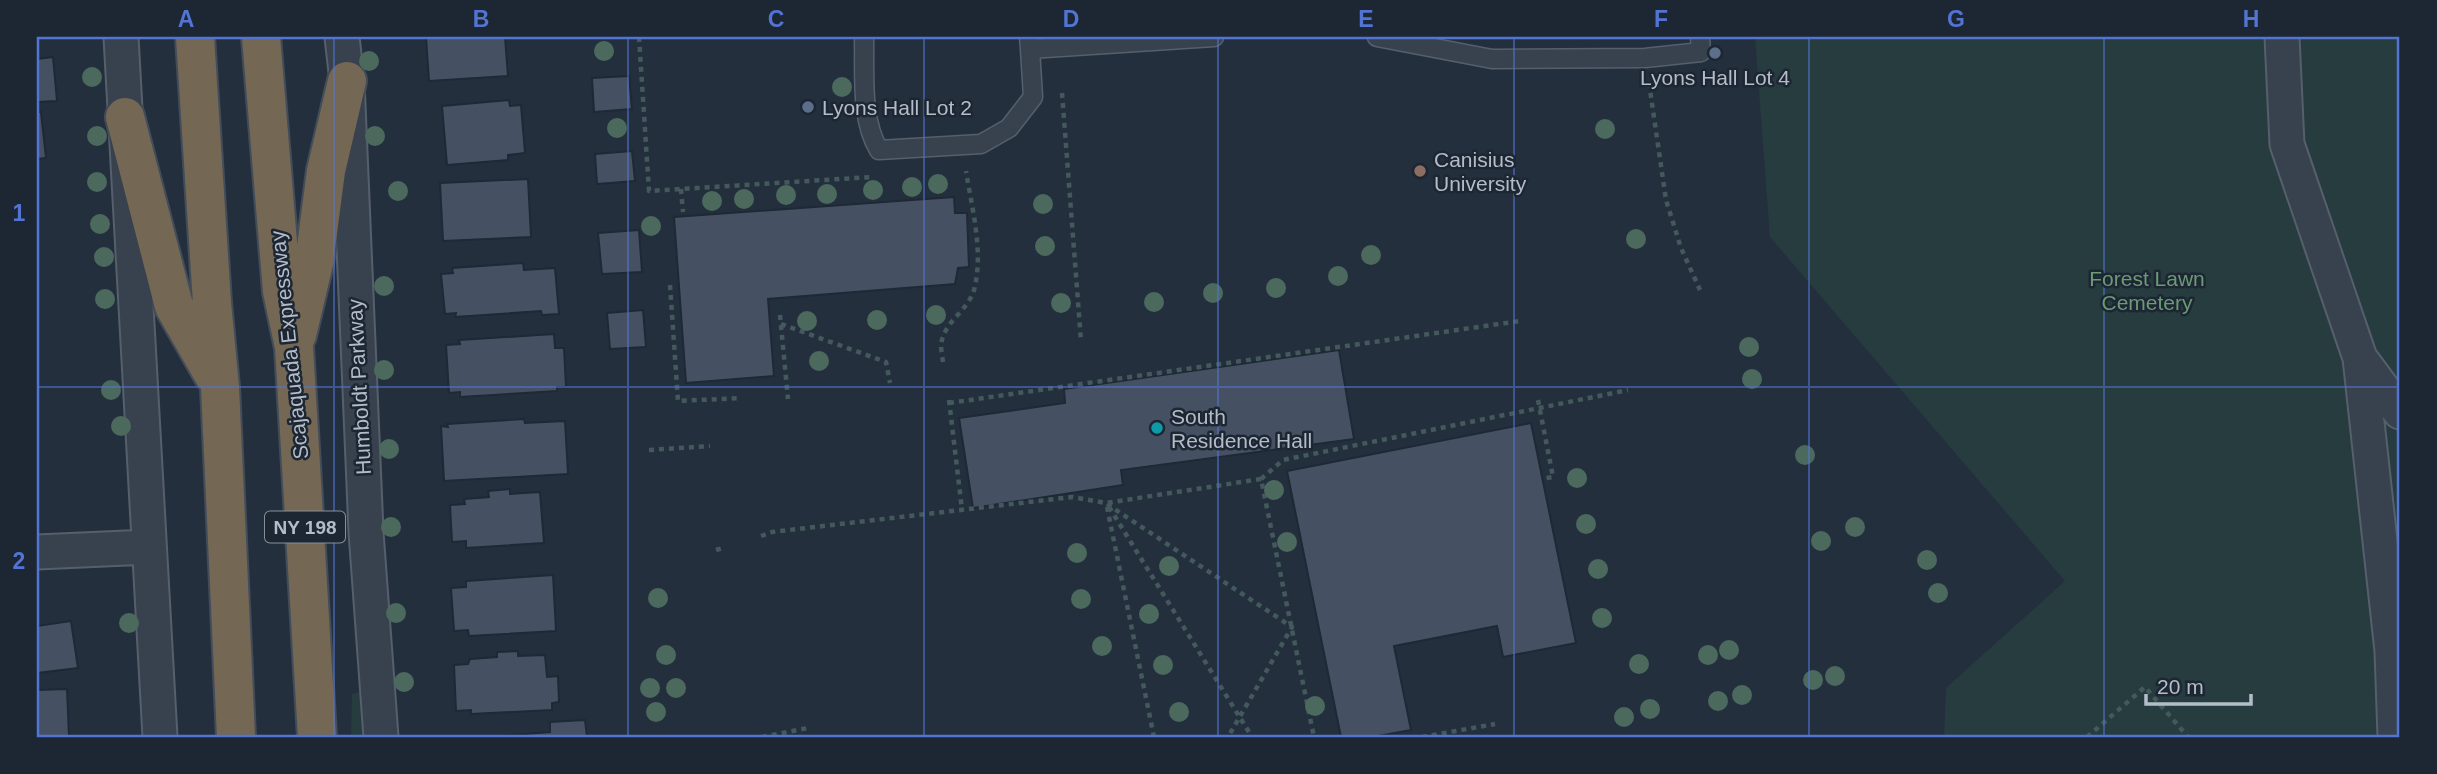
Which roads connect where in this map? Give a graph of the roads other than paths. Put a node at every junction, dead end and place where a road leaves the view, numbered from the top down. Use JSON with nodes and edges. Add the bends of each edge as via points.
{"nodes":[{"id":1,"x":121,"y":37,"type":"edge"},
{"id":2,"x":195,"y":37,"type":"edge"},
{"id":3,"x":261,"y":37,"type":"edge"},
{"id":4,"x":342,"y":37,"type":"edge"},
{"id":5,"x":864,"y":37,"type":"edge"},
{"id":6,"x":1214,"y":37,"type":"edge"},
{"id":7,"x":1377,"y":37,"type":"edge"},
{"id":8,"x":1700,"y":37,"type":"edge"},
{"id":9,"x":2282,"y":37,"type":"edge"},
{"id":10,"x":1029,"y":43,"type":"edge"},
{"id":11,"x":347,"y":81,"type":"junction"},
{"id":12,"x":125,"y":117,"type":"junction"},
{"id":13,"x":294,"y":347,"type":"junction"},
{"id":14,"x":2360,"y":358,"type":"junction"},
{"id":15,"x":220,"y":387,"type":"junction"},
{"id":16,"x":2400,"y":412,"type":"edge"},
{"id":17,"x":149,"y":547,"type":"junction"},
{"id":18,"x":37,"y":552,"type":"edge"},
{"id":19,"x":160,"y":737,"type":"edge"},
{"id":20,"x":236,"y":737,"type":"edge"},
{"id":21,"x":317,"y":737,"type":"edge"},
{"id":22,"x":381,"y":737,"type":"edge"},
{"id":23,"x":2395,"y":737,"type":"edge"}],
"edges":[{"from":1,"to":12,"type":"street"},
{"from":2,"to":15,"type":"highway"},
{"from":3,"to":13,"type":"highway","name":"Scajaquada Expressway","number":"NY 198","via":[[282,291]]},
{"from":4,"to":11,"type":"street","name":"Humboldt Parkway"},
{"from":5,"to":10,"type":"lane","via":[[867,122],[879,150],[981,144],[1009,128],[1033,97]]},
{"from":6,"to":10,"type":"lane","via":[[1057,48]]},
{"from":7,"to":8,"type":"lane","via":[[1492,59],[1690,54],[1701,52]]},
{"from":9,"to":14,"type":"street","via":[[2287,144]]},
{"from":11,"to":13,"type":"highway"},
{"from":11,"to":22,"type":"street","name":"Humboldt Parkway","via":[[366,532]]},
{"from":12,"to":15,"type":"highway","via":[[174,306]]},
{"from":12,"to":17,"type":"street"},
{"from":13,"to":21,"type":"highway","name":"Scajaquada Expressway","number":"NY 198"},
{"from":14,"to":16,"type":"street"},
{"from":14,"to":23,"type":"street","via":[[2392,651]]},
{"from":15,"to":20,"type":"highway"},
{"from":17,"to":18,"type":"street"},
{"from":17,"to":19,"type":"street"}]}
